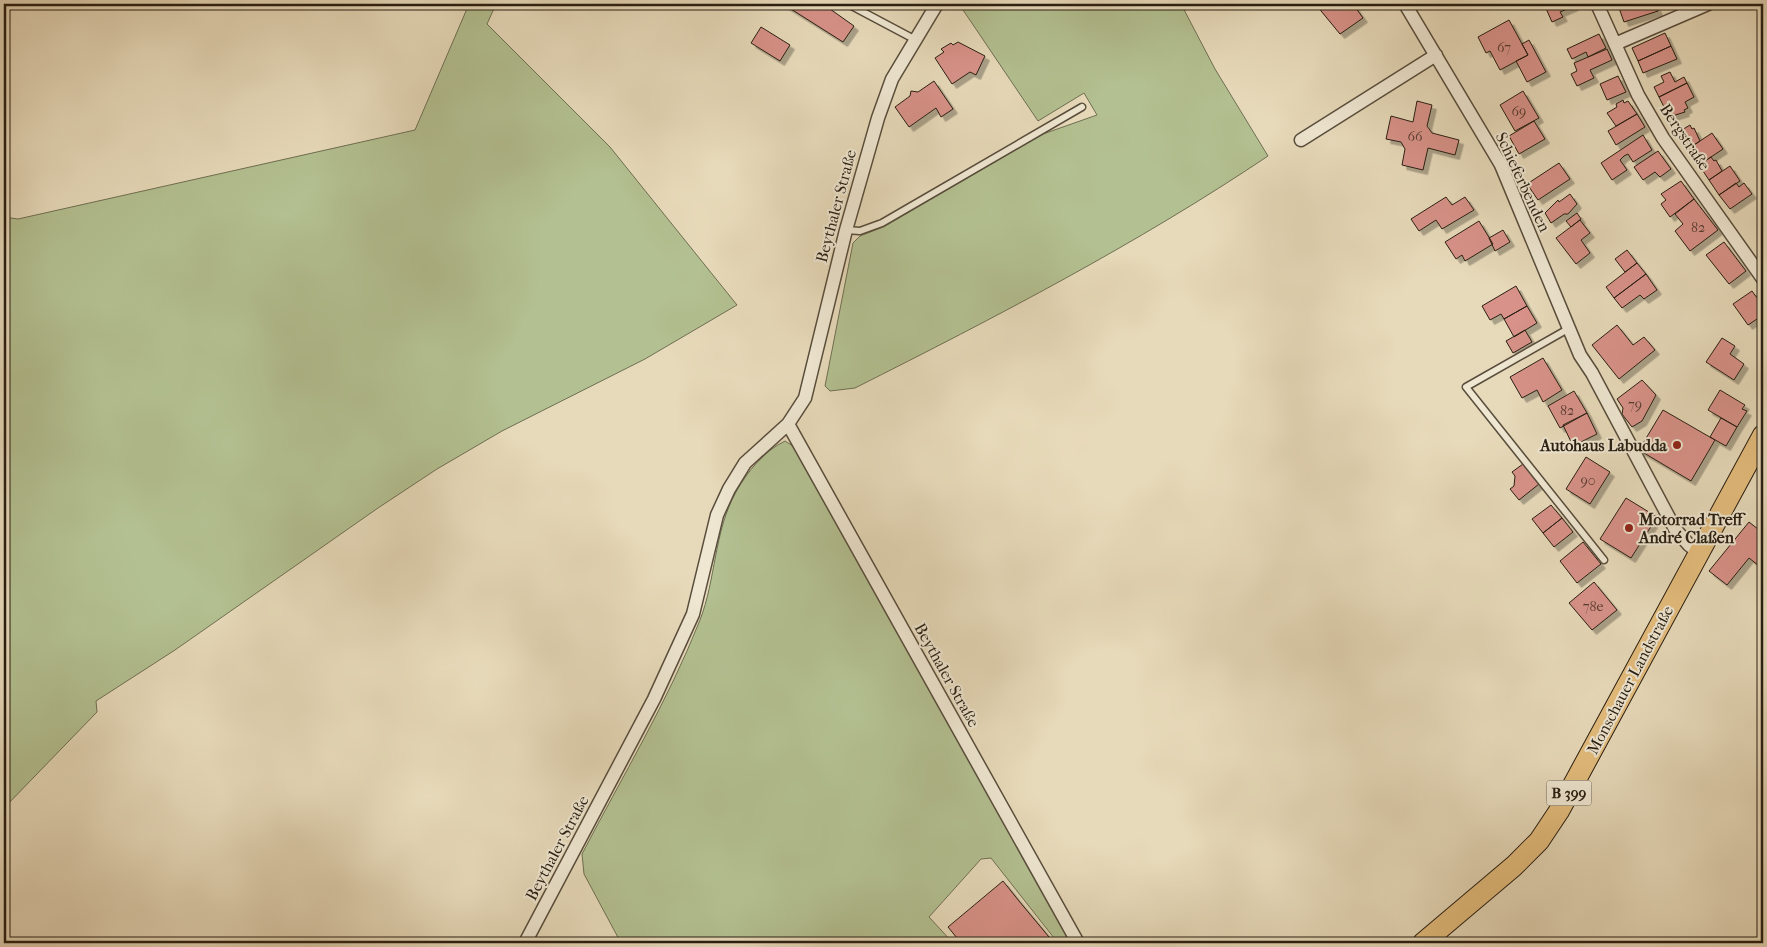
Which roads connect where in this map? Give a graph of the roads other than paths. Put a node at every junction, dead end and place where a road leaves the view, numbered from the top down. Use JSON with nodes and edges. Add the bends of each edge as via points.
{"nodes":[{"id":1,"x":848,"y":4,"type":"edge"},
{"id":2,"x":937,"y":4,"type":"edge"},
{"id":3,"x":1406,"y":4,"type":"edge"},
{"id":4,"x":1597,"y":4,"type":"edge"},
{"id":5,"x":1708,"y":4,"type":"edge"},
{"id":6,"x":914,"y":40,"type":"junction"},
{"id":7,"x":1615,"y":44,"type":"junction"},
{"id":8,"x":1436,"y":55,"type":"junction"},
{"id":9,"x":1082,"y":107,"type":"dead end"},
{"id":10,"x":1301,"y":140,"type":"dead end"},
{"id":11,"x":846,"y":230,"type":"junction"},
{"id":12,"x":1763,"y":279,"type":"edge"},
{"id":13,"x":1568,"y":329,"type":"junction"},
{"id":14,"x":788,"y":424,"type":"junction"},
{"id":15,"x":1761,"y":444,"type":"edge"},
{"id":16,"x":1699,"y":552,"type":"junction"},
{"id":17,"x":1604,"y":560,"type":"dead end"},
{"id":18,"x":525,"y":943,"type":"edge"},
{"id":19,"x":1078,"y":943,"type":"edge"},
{"id":20,"x":1423,"y":943,"type":"edge"}],
"edges":[{"from":1,"to":6,"type":"lane"},
{"from":2,"to":6,"type":"street","name":"Beythaler Straße"},
{"from":3,"to":8,"type":"street","name":"Schieferbenden"},
{"from":4,"to":7,"type":"street","name":"Bergstraße"},
{"from":5,"to":7,"type":"street"},
{"from":6,"to":11,"type":"street","name":"Beythaler Straße","via":[[892,79],[878,118]]},
{"from":7,"to":12,"type":"street","name":"Bergstraße","via":[[1638,95],[1663,138]]},
{"from":8,"to":10,"type":"street"},
{"from":8,"to":13,"type":"street","name":"Schieferbenden","via":[[1513,190]]},
{"from":9,"to":11,"type":"lane","via":[[882,223],[860,231]]},
{"from":11,"to":14,"type":"street","name":"Beythaler Straße","via":[[805,398]]},
{"from":13,"to":16,"type":"street","name":"Schieferbenden","via":[[1675,529],[1688,545]]},
{"from":13,"to":17,"type":"lane","via":[[1466,387]]},
{"from":14,"to":18,"type":"street","name":"Beythaler Straße","via":[[745,463],[729,488],[717,515],[693,614],[654,699]]},
{"from":14,"to":19,"type":"street","name":"Beythaler Straße"},
{"from":15,"to":16,"type":"main road","name":"Monschauer Landstraße","number":"B 399"},
{"from":16,"to":20,"type":"main road","name":"Monschauer Landstraße","number":"B 399","via":[[1579,776],[1539,841]]}]}
